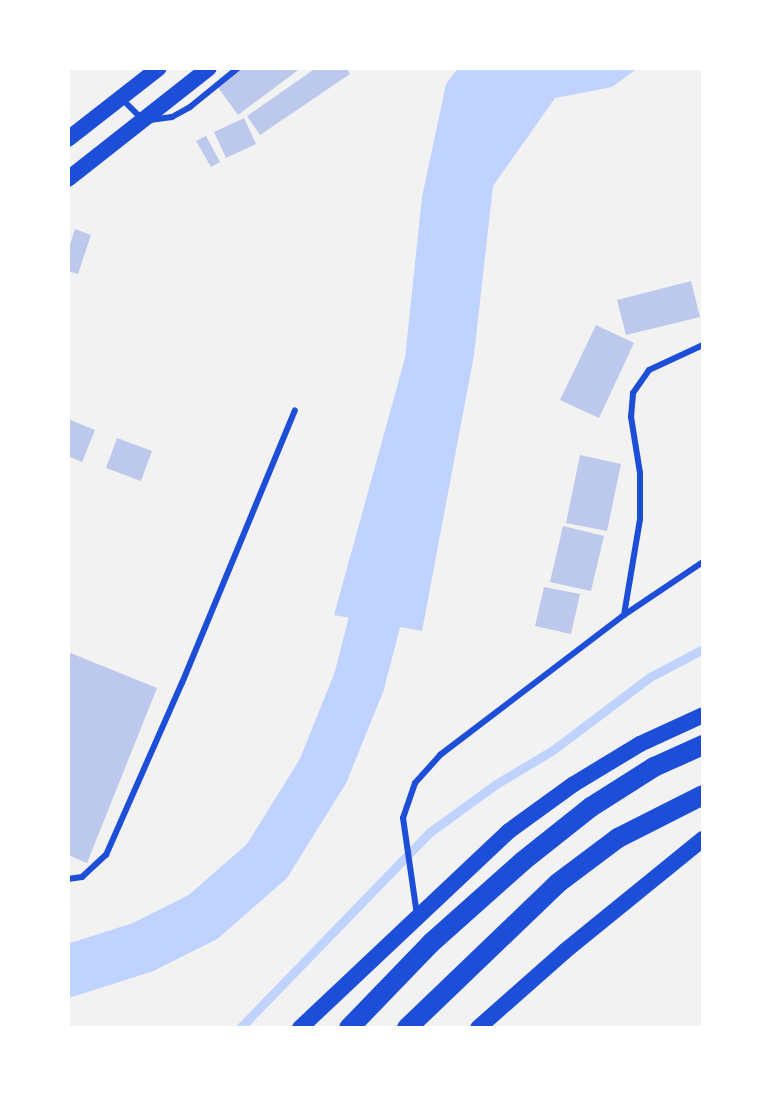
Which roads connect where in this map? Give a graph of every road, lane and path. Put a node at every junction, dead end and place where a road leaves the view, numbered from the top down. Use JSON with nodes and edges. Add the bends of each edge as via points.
{"nodes":[{"id":1,"x":159,"y":68,"type":"edge"},
{"id":2,"x":209,"y":68,"type":"edge"},
{"id":3,"x":238,"y":68,"type":"edge"},
{"id":4,"x":121,"y":98,"type":"junction"},
{"id":5,"x":144,"y":121,"type":"junction"},
{"id":6,"x":68,"y":139,"type":"edge"},
{"id":7,"x":68,"y":179,"type":"edge"},
{"id":8,"x":703,"y":345,"type":"edge"},
{"id":9,"x":295,"y":410,"type":"dead end"},
{"id":10,"x":703,"y":562,"type":"edge"},
{"id":11,"x":624,"y":615,"type":"junction"},
{"id":12,"x":703,"y":715,"type":"edge"},
{"id":13,"x":703,"y":745,"type":"edge"},
{"id":14,"x":703,"y":795,"type":"edge"},
{"id":15,"x":703,"y":839,"type":"edge"},
{"id":16,"x":68,"y":879,"type":"edge"},
{"id":17,"x":417,"y":915,"type":"junction"},
{"id":18,"x":300,"y":1028,"type":"edge"},
{"id":19,"x":349,"y":1028,"type":"edge"},
{"id":20,"x":407,"y":1028,"type":"edge"},
{"id":21,"x":478,"y":1028,"type":"edge"}],
"edges":[{"from":1,"to":4,"type":"main road"},
{"from":2,"to":5,"type":"main road"},
{"from":3,"to":5,"type":"lane","via":[[190,107],[172,117]]},
{"from":4,"to":5,"type":"lane"},
{"from":4,"to":6,"type":"main road"},
{"from":5,"to":7,"type":"main road"},
{"from":8,"to":11,"type":"lane","via":[[649,370],[633,393],[640,519]]},
{"from":9,"to":16,"type":"lane","via":[[106,855],[82,877]]},
{"from":10,"to":11,"type":"lane"},
{"from":11,"to":17,"type":"lane","via":[[440,755],[415,783],[403,818]]},
{"from":12,"to":17,"type":"main road","via":[[640,744],[574,784],[509,831]]},
{"from":13,"to":19,"type":"highway","via":[[654,767],[591,807],[523,861],[431,943]]},
{"from":14,"to":20,"type":"highway","via":[[618,838],[558,883]]},
{"from":15,"to":21,"type":"main road"},
{"from":17,"to":18,"type":"main road"}]}
